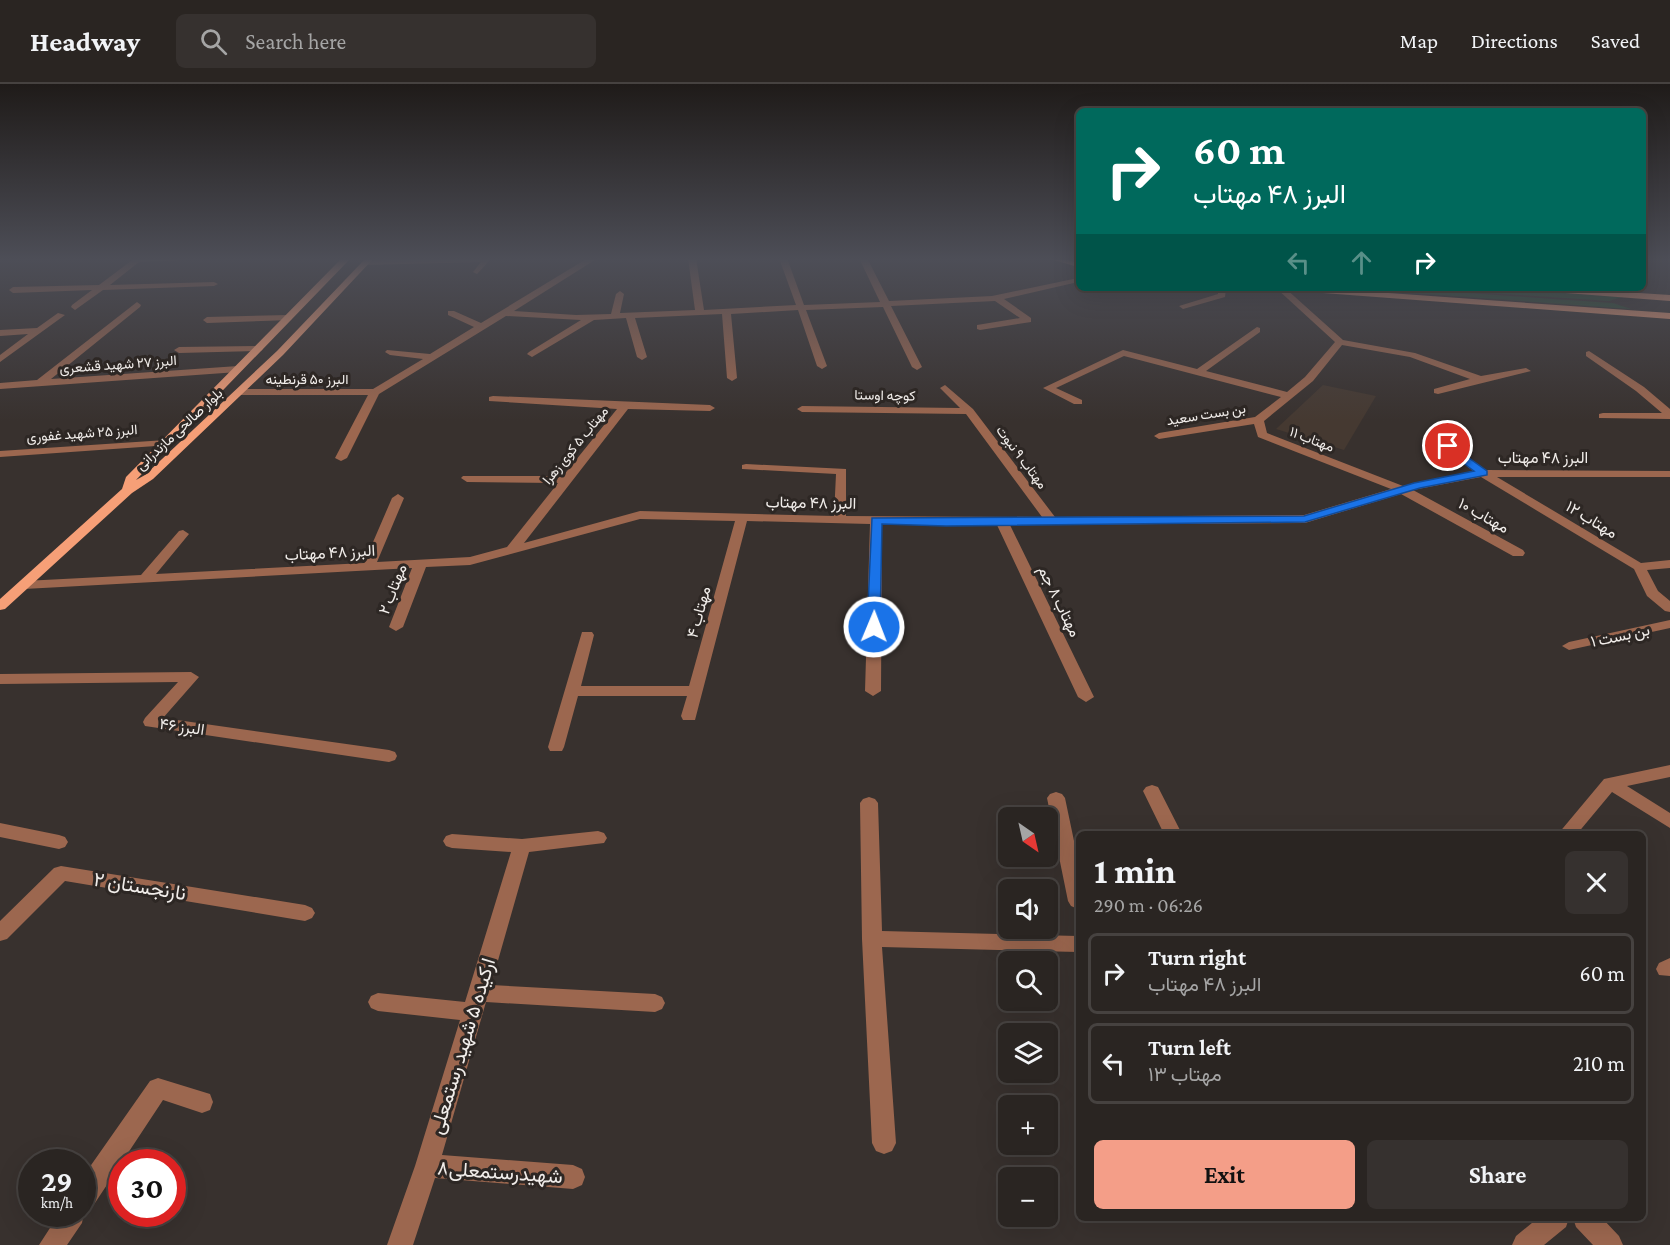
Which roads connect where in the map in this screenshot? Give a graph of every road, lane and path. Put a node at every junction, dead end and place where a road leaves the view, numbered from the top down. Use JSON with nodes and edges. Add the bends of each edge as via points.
{"nodes":[{"id":1,"x":128,"y":312,"type":"edge"},
{"id":2,"x":294,"y":312,"type":"edge"},
{"id":3,"x":319,"y":312,"type":"edge"},
{"id":4,"x":616,"y":312,"type":"edge"},
{"id":5,"x":721,"y":312,"type":"edge"},
{"id":6,"x":726,"y":312,"type":"edge"},
{"id":7,"x":803,"y":312,"type":"edge"},
{"id":8,"x":889,"y":312,"type":"edge"},
{"id":9,"x":1017,"y":312,"type":"edge"},
{"id":10,"x":1308,"y":312,"type":"edge"},
{"id":11,"x":1617,"y":312,"type":"edge"},
{"id":12,"x":451,"y":313,"type":"dead end"},
{"id":13,"x":505,"y":313,"type":"joint"},
{"id":14,"x":700,"y":313,"type":"joint"},
{"id":15,"x":61,"y":315,"type":"dead end"},
{"id":16,"x":615,"y":316,"type":"junction"},
{"id":17,"x":630,"y":316,"type":"junction"},
{"id":18,"x":1670,"y":316,"type":"edge"},
{"id":19,"x":592,"y":317,"type":"junction"},
{"id":20,"x":288,"y":318,"type":"junction"},
{"id":21,"x":207,"y":320,"type":"dead end"},
{"id":22,"x":480,"y":327,"type":"junction"},
{"id":23,"x":980,"y":327,"type":"dead end"},
{"id":24,"x":1257,"y":330,"type":"dead end"},
{"id":25,"x":38,"y":331,"type":"junction"},
{"id":26,"x":0,"y":333,"type":"edge"},
{"id":27,"x":1340,"y":342,"type":"junction"},
{"id":28,"x":258,"y":349,"type":"junction"},
{"id":29,"x":179,"y":350,"type":"dead end"},
{"id":30,"x":390,"y":352,"type":"dead end"},
{"id":31,"x":532,"y":354,"type":"dead end"},
{"id":32,"x":1589,"y":354,"type":"dead end"},
{"id":33,"x":432,"y":357,"type":"junction"},
{"id":34,"x":642,"y":357,"type":"dead end"},
{"id":35,"x":0,"y":359,"type":"edge"},
{"id":36,"x":822,"y":366,"type":"dead end"},
{"id":37,"x":917,"y":367,"type":"dead end"},
{"id":38,"x":238,"y":369,"type":"junction"},
{"id":39,"x":1526,"y":371,"type":"dead end"},
{"id":40,"x":1198,"y":372,"type":"junction"},
{"id":41,"x":732,"y":378,"type":"dead end"},
{"id":42,"x":1479,"y":379,"type":"junction"},
{"id":43,"x":39,"y":384,"type":"junction"},
{"id":44,"x":0,"y":386,"type":"edge"},
{"id":45,"x":945,"y":388,"type":"dead end"},
{"id":46,"x":1438,"y":391,"type":"dead end"},
{"id":47,"x":239,"y":392,"type":"junction"},
{"id":48,"x":375,"y":392,"type":"junction"},
{"id":49,"x":1290,"y":396,"type":"junction"},
{"id":50,"x":494,"y":399,"type":"dead end"},
{"id":51,"x":1670,"y":400,"type":"edge"},
{"id":52,"x":1654,"y":401,"type":"junction"},
{"id":53,"x":1078,"y":402,"type":"dead end"},
{"id":54,"x":625,"y":406,"type":"junction"},
{"id":55,"x":710,"y":408,"type":"dead end"},
{"id":56,"x":802,"y":409,"type":"dead end"},
{"id":57,"x":969,"y":411,"type":"junction"},
{"id":58,"x":1670,"y":415,"type":"edge"},
{"id":59,"x":1603,"y":416,"type":"dead end"},
{"id":60,"x":1258,"y":420,"type":"junction"},
{"id":61,"x":1159,"y":436,"type":"dead end"},
{"id":62,"x":166,"y":443,"type":"junction"},
{"id":63,"x":1448,"y":446,"type":"dead end"},
{"id":64,"x":0,"y":454,"type":"edge"},
{"id":65,"x":341,"y":458,"type":"dead end"},
{"id":66,"x":746,"y":467,"type":"dead end"},
{"id":67,"x":1483,"y":473,"type":"junction"},
{"id":68,"x":1670,"y":474,"type":"edge"},
{"id":69,"x":467,"y":477,"type":"dead end"},
{"id":70,"x":566,"y":480,"type":"junction"},
{"id":71,"x":128,"y":490,"type":"junction"},
{"id":72,"x":1403,"y":490,"type":"junction"},
{"id":73,"x":398,"y":498,"type":"dead end"},
{"id":74,"x":741,"y":517,"type":"junction"},
{"id":75,"x":840,"y":520,"type":"junction"},
{"id":76,"x":876,"y":520,"type":"junction"},
{"id":77,"x":1051,"y":521,"type":"junction"},
{"id":78,"x":1002,"y":522,"type":"junction"},
{"id":79,"x":183,"y":534,"type":"dead end"},
{"id":80,"x":511,"y":550,"type":"junction"},
{"id":81,"x":1518,"y":553,"type":"dead end"},
{"id":82,"x":421,"y":563,"type":"junction"},
{"id":83,"x":1670,"y":564,"type":"edge"},
{"id":84,"x":369,"y":566,"type":"junction"},
{"id":85,"x":1639,"y":567,"type":"junction"},
{"id":86,"x":145,"y":578,"type":"junction"},
{"id":87,"x":24,"y":585,"type":"junction"},
{"id":88,"x":0,"y":606,"type":"edge"},
{"id":89,"x":1670,"y":608,"type":"edge"},
{"id":90,"x":1670,"y":624,"type":"edge"},
{"id":91,"x":396,"y":627,"type":"dead end"},
{"id":92,"x":587,"y":635,"type":"dead end"},
{"id":93,"x":1569,"y":645,"type":"dead end"},
{"id":94,"x":0,"y":679,"type":"edge"},
{"id":95,"x":571,"y":691,"type":"junction"},
{"id":96,"x":696,"y":691,"type":"junction"},
{"id":97,"x":873,"y":691,"type":"dead end"},
{"id":98,"x":1086,"y":697,"type":"dead end"},
{"id":99,"x":689,"y":716,"type":"dead end"},
{"id":100,"x":556,"y":747,"type":"dead end"},
{"id":101,"x":389,"y":756,"type":"dead end"},
{"id":102,"x":1670,"y":771,"type":"edge"},
{"id":103,"x":1610,"y":783,"type":"junction"},
{"id":104,"x":1152,"y":792,"type":"dead end"},
{"id":105,"x":1056,"y":798,"type":"dead end"},
{"id":106,"x":869,"y":803,"type":"dead end"},
{"id":107,"x":1670,"y":822,"type":"edge"},
{"id":108,"x":0,"y":830,"type":"edge"},
{"id":109,"x":1172,"y":831,"type":"edge"},
{"id":110,"x":1570,"y":831,"type":"edge"},
{"id":111,"x":598,"y":838,"type":"dead end"},
{"id":112,"x":452,"y":841,"type":"dead end"},
{"id":113,"x":59,"y":842,"type":"dead end"},
{"id":114,"x":522,"y":846,"type":"junction"},
{"id":115,"x":1076,"y":892,"type":"edge"},
{"id":116,"x":305,"y":913,"type":"dead end"},
{"id":117,"x":0,"y":933,"type":"edge"},
{"id":118,"x":872,"y":939,"type":"junction"},
{"id":119,"x":1076,"y":944,"type":"edge"},
{"id":120,"x":378,"y":1002,"type":"dead end"},
{"id":121,"x":476,"y":1003,"type":"junction"},
{"id":122,"x":655,"y":1003,"type":"dead end"},
{"id":123,"x":202,"y":1102,"type":"dead end"},
{"id":124,"x":884,"y":1143,"type":"dead end"},
{"id":125,"x":427,"y":1166,"type":"junction"},
{"id":126,"x":573,"y":1177,"type":"dead end"},
{"id":127,"x":96,"y":1179,"type":"edge"},
{"id":128,"x":1553,"y":1221,"type":"edge"},
{"id":129,"x":1588,"y":1221,"type":"edge"},
{"id":130,"x":64,"y":1227,"type":"edge"},
{"id":131,"x":52,"y":1245,"type":"edge"},
{"id":132,"x":400,"y":1245,"type":"edge"},
{"id":133,"x":1525,"y":1245,"type":"edge"},
{"id":134,"x":1610,"y":1245,"type":"edge"}],
"edges":[{"from":1,"to":43,"type":"street"},
{"from":2,"to":20,"type":"main road","name":"بلوار صالحی مازندرانی"},
{"from":3,"to":47,"type":"main road","name":"بلوار صالحی مازندرانی"},
{"from":4,"to":16,"type":"street"},
{"from":5,"to":14,"type":"street"},
{"from":6,"to":41,"type":"street"},
{"from":7,"to":36,"type":"street"},
{"from":8,"to":37,"type":"street"},
{"from":9,"to":23,"type":"street","via":[[1028,320]]},
{"from":10,"to":27,"type":"street"},
{"from":11,"to":18,"type":"main road"},
{"from":12,"to":22,"type":"street"},
{"from":13,"to":19,"type":"street"},
{"from":13,"to":22,"type":"street"},
{"from":14,"to":17,"type":"street"},
{"from":15,"to":25,"type":"street"},
{"from":16,"to":17,"type":"street"},
{"from":16,"to":19,"type":"street"},
{"from":17,"to":34,"type":"street"},
{"from":19,"to":31,"type":"street"},
{"from":20,"to":21,"type":"street"},
{"from":20,"to":28,"type":"main road","name":"بلوار صالحی مازندرانی"},
{"from":22,"to":33,"type":"street"},
{"from":24,"to":40,"type":"street"},
{"from":25,"to":26,"type":"street"},
{"from":25,"to":35,"type":"street"},
{"from":27,"to":42,"type":"street","via":[[1412,356]]},
{"from":27,"to":49,"type":"street","name":"مهتاب ۱۱"},
{"from":28,"to":29,"type":"street"},
{"from":28,"to":38,"type":"main road","name":"بلوار صالحی مازندرانی"},
{"from":30,"to":33,"type":"street"},
{"from":32,"to":52,"type":"street"},
{"from":33,"to":48,"type":"street"},
{"from":38,"to":43,"type":"street","name":"البرز ۲۷ شهید قشعری"},
{"from":38,"to":62,"type":"main road","name":"بلوار صالحی مازندرانی"},
{"from":39,"to":42,"type":"street"},
{"from":40,"to":49,"type":"street"},
{"from":40,"to":53,"type":"street","via":[[1123,353],[1047,388]]},
{"from":42,"to":46,"type":"street"},
{"from":43,"to":44,"type":"street","name":"البرز ۲۷ شهید قشعری"},
{"from":45,"to":57,"type":"street","name":"مهتاب ۹ نبوت"},
{"from":47,"to":48,"type":"street","name":"البرز ۵۰ قرنطینه"},
{"from":47,"to":71,"type":"main road","name":"بلوار صالحی مازندرانی","via":[[149,477]]},
{"from":48,"to":65,"type":"street"},
{"from":49,"to":60,"type":"street","name":"مهتاب ۱۱"},
{"from":50,"to":54,"type":"street","name":"مهتاب ۵ کوی زهرا"},
{"from":51,"to":52,"type":"street"},
{"from":52,"to":58,"type":"street"},
{"from":54,"to":55,"type":"street"},
{"from":54,"to":70,"type":"street","name":"مهتاب ۵ کوی زهرا"},
{"from":56,"to":57,"type":"street","name":"کوچه اوستا"},
{"from":57,"to":77,"type":"street","name":"مهتاب ۹ نبوت"},
{"from":58,"to":59,"type":"street"},
{"from":60,"to":61,"type":"street","name":"بن بست سعید"},
{"from":60,"to":72,"type":"street","name":"مهتاب ۱۱","via":[[1262,435]]},
{"from":62,"to":64,"type":"street","name":"البرز ۲۵ شهید غفوری"},
{"from":62,"to":71,"type":"main road","name":"بلوار صالحی مازندرانی","via":[[130,479]]},
{"from":63,"to":67,"type":"street","name":"مهتاب ۱۲"},
{"from":66,"to":75,"type":"street","via":[[842,471]]},
{"from":67,"to":68,"type":"street","name":"البرز ۴۸ مهتاب"},
{"from":67,"to":72,"type":"street","name":"البرز ۴۸ مهتاب"},
{"from":67,"to":85,"type":"street","name":"مهتاب ۱۲"},
{"from":69,"to":70,"type":"street"},
{"from":70,"to":80,"type":"street","name":"مهتاب ۵ کوی زهرا"},
{"from":71,"to":87,"type":"main road"},
{"from":72,"to":77,"type":"street","name":"البرز ۴۸ مهتاب","via":[[1305,519]]},
{"from":72,"to":81,"type":"street","name":"مهتاب ۱۰"},
{"from":73,"to":84,"type":"street"},
{"from":74,"to":75,"type":"street","name":"البرز ۴۸ مهتاب"},
{"from":74,"to":80,"type":"street","name":"البرز ۴۸ مهتاب","via":[[640,514]]},
{"from":74,"to":96,"type":"street","name":"مهتاب ۴"},
{"from":75,"to":76,"type":"street","name":"البرز ۴۸ مهتاب"},
{"from":76,"to":78,"type":"street","name":"البرز ۴۸ مهتاب"},
{"from":76,"to":97,"type":"street"},
{"from":77,"to":78,"type":"street","name":"البرز ۴۸ مهتاب"},
{"from":78,"to":98,"type":"street","name":"مهتاب ۸ جم"},
{"from":79,"to":86,"type":"street"},
{"from":80,"to":82,"type":"street","name":"البرز ۴۸ مهتاب","via":[[470,561]]},
{"from":82,"to":84,"type":"street","name":"البرز ۴۸ مهتاب"},
{"from":82,"to":91,"type":"street","name":"مهتاب ۲"},
{"from":83,"to":85,"type":"street"},
{"from":84,"to":86,"type":"street","name":"البرز ۴۸ مهتاب"},
{"from":85,"to":89,"type":"street","via":[[1652,592]]},
{"from":86,"to":87,"type":"street","name":"البرز ۴۸ مهتاب"},
{"from":87,"to":88,"type":"main road"},
{"from":90,"to":93,"type":"street","name":"بن بست ۱"},
{"from":92,"to":95,"type":"street"},
{"from":94,"to":101,"type":"street","name":"البرز ۴۶","via":[[191,678],[151,722]]},
{"from":95,"to":96,"type":"street"},
{"from":95,"to":100,"type":"street"},
{"from":96,"to":99,"type":"street","name":"مهتاب ۴"},
{"from":102,"to":103,"type":"street"},
{"from":103,"to":107,"type":"street"},
{"from":103,"to":110,"type":"street"},
{"from":104,"to":109,"type":"street"},
{"from":105,"to":115,"type":"street"},
{"from":106,"to":118,"type":"street"},
{"from":108,"to":113,"type":"street"},
{"from":111,"to":114,"type":"street"},
{"from":112,"to":114,"type":"street"},
{"from":114,"to":121,"type":"street","name":"ارکیده ۵ شهید رستمعلی"},
{"from":116,"to":117,"type":"street","name":"نارنجستان ۲","via":[[61,873]]},
{"from":118,"to":119,"type":"street"},
{"from":118,"to":124,"type":"street"},
{"from":120,"to":121,"type":"street"},
{"from":121,"to":122,"type":"street"},
{"from":121,"to":125,"type":"street","name":"ارکیده ۵ شهید رستمعلی"},
{"from":123,"to":127,"type":"street","via":[[158,1088]]},
{"from":125,"to":126,"type":"street","name":"شهیدرستمعلی۸"},
{"from":125,"to":132,"type":"street","name":"ارکیده ۵ شهید رستمعلی"},
{"from":128,"to":133,"type":"street"},
{"from":129,"to":134,"type":"street"},
{"from":130,"to":131,"type":"street"}]}
